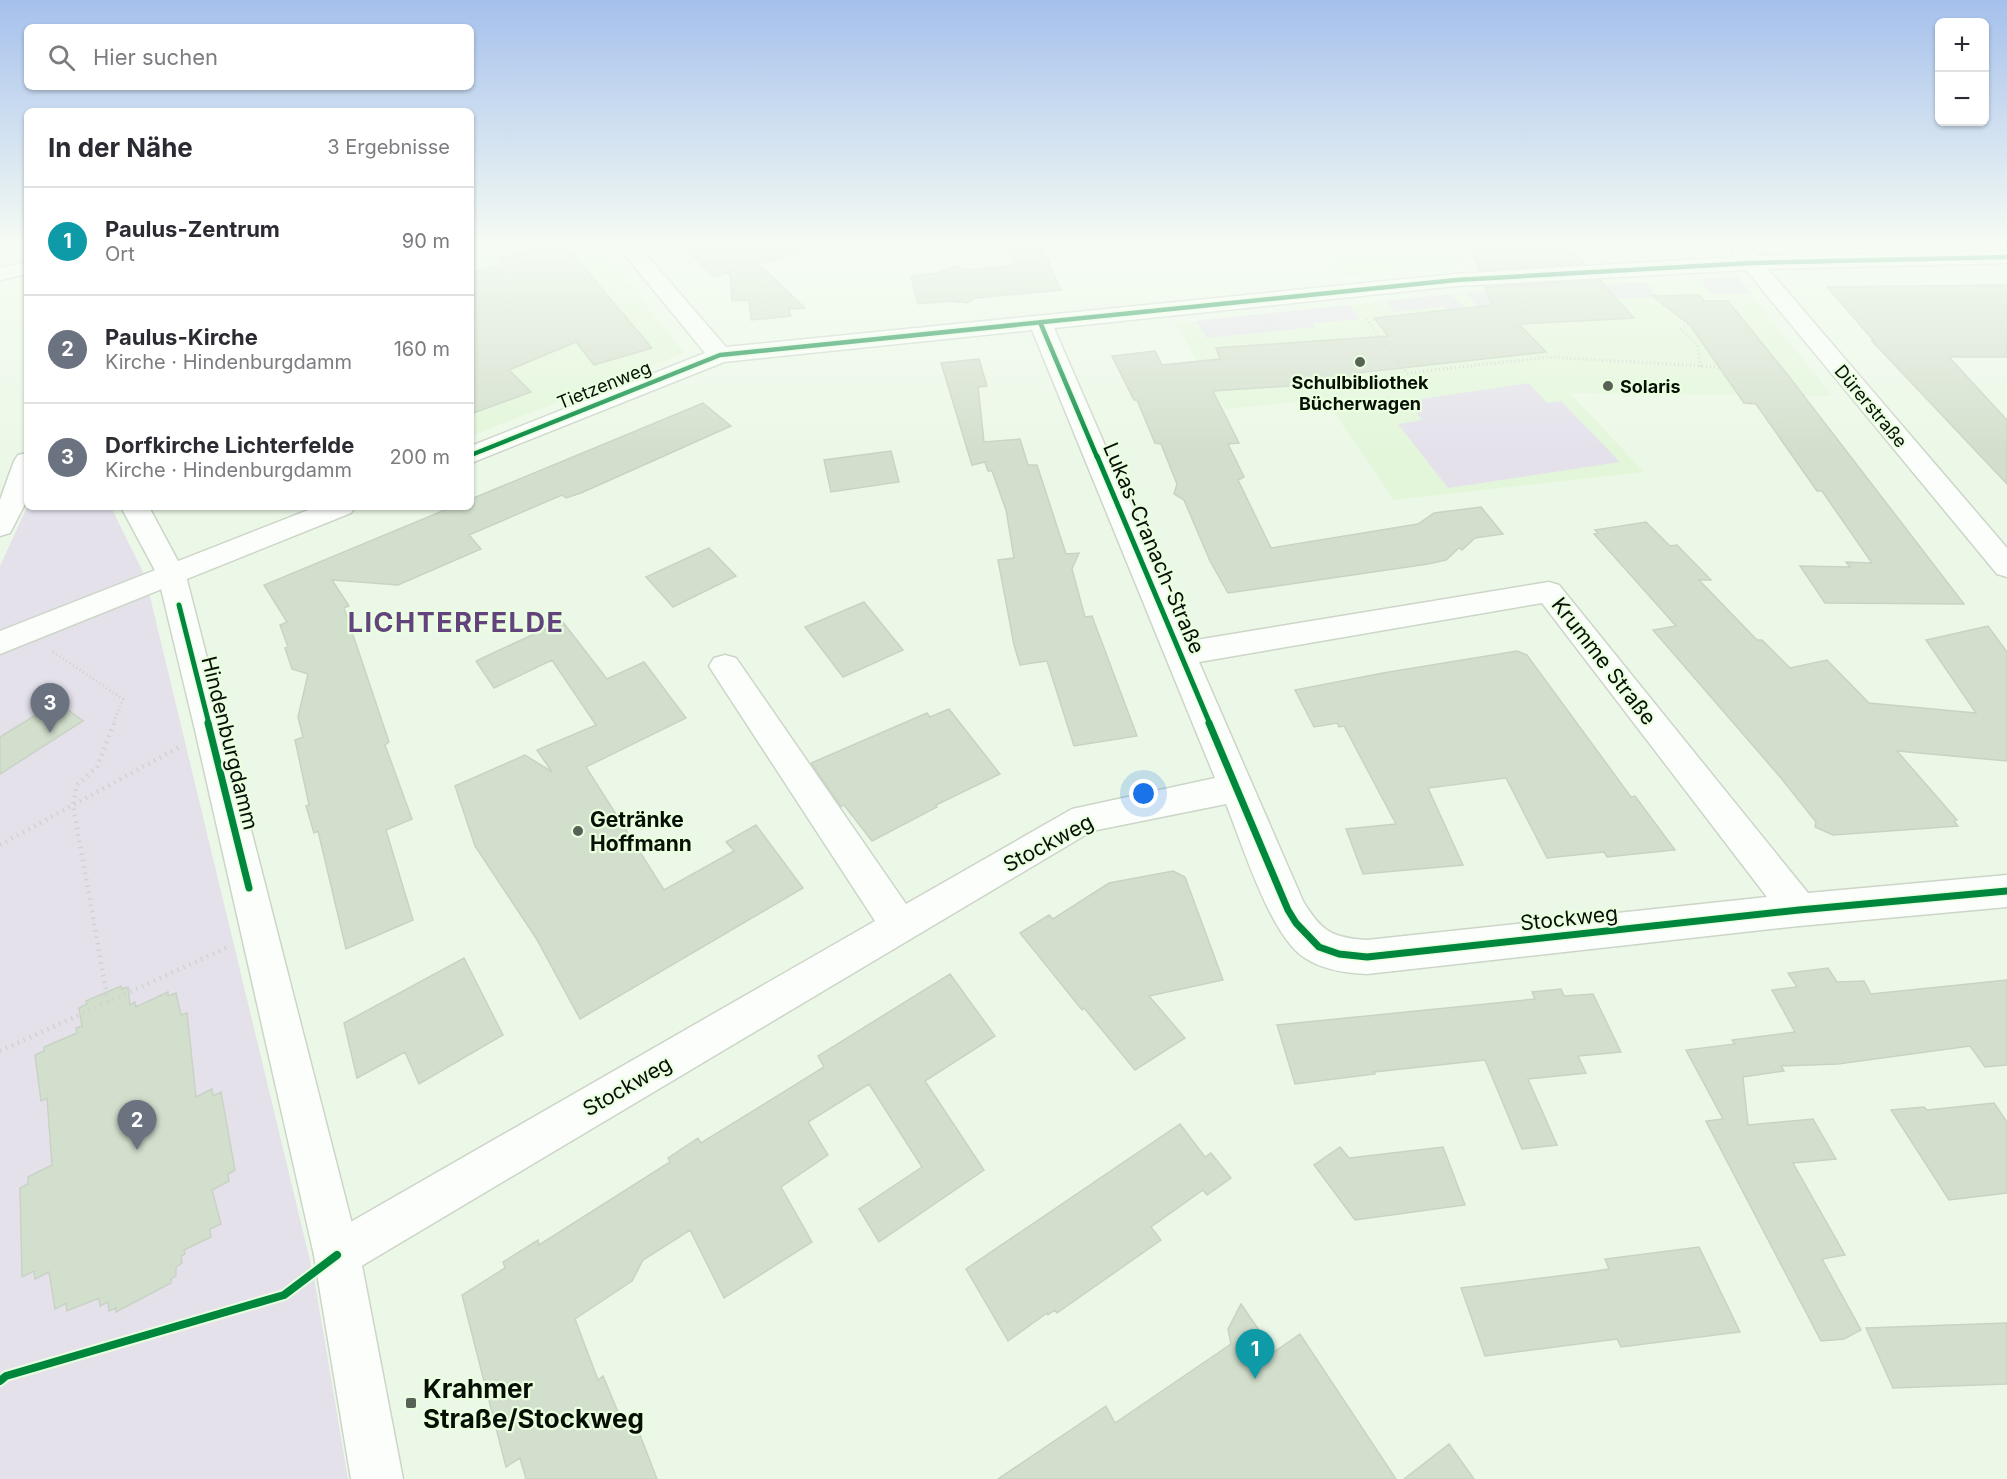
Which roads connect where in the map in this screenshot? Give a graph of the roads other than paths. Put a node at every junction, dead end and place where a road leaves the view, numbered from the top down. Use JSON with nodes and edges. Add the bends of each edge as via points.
{"nodes":[{"id":1,"x":685,"y":313,"type":"edge"},
{"id":2,"x":1129,"y":313,"type":"edge"},
{"id":3,"x":1793,"y":313,"type":"edge"},
{"id":4,"x":1040,"y":322,"type":"junction"},
{"id":5,"x":720,"y":354,"type":"junction"},
{"id":6,"x":474,"y":454,"type":"edge"},
{"id":7,"x":24,"y":477,"type":"edge"},
{"id":8,"x":20,"y":499,"type":"edge"},
{"id":9,"x":137,"y":510,"type":"edge"},
{"id":10,"x":334,"y":510,"type":"edge"},
{"id":11,"x":0,"y":526,"type":"edge"},
{"id":12,"x":2007,"y":567,"type":"edge"},
{"id":13,"x":172,"y":576,"type":"junction"},
{"id":14,"x":13,"y":638,"type":"edge"},
{"id":15,"x":1181,"y":654,"type":"junction"},
{"id":16,"x":725,"y":666,"type":"dead end"},
{"id":17,"x":1235,"y":788,"type":"junction"},
{"id":18,"x":2007,"y":891,"type":"edge"},
{"id":19,"x":1799,"y":910,"type":"junction"},
{"id":20,"x":900,"y":927,"type":"junction"},
{"id":21,"x":337,"y":1255,"type":"junction"},
{"id":22,"x":377,"y":1479,"type":"edge"}],
"edges":[{"from":1,"to":5,"type":"street"},
{"from":2,"to":4,"type":"street","name":"Tietzenweg"},
{"from":3,"to":12,"type":"street","name":"Dürerstraße"},
{"from":4,"to":5,"type":"street","name":"Tietzenweg"},
{"from":4,"to":15,"type":"street","name":"Lukas-Cranach-Straße"},
{"from":5,"to":6,"type":"street","name":"Tietzenweg"},
{"from":7,"to":8,"type":"street"},
{"from":8,"to":11,"type":"street"},
{"from":9,"to":13,"type":"street","name":"Hindenburgdamm"},
{"from":10,"to":13,"type":"street"},
{"from":13,"to":14,"type":"street"},
{"from":13,"to":21,"type":"street","name":"Hindenburgdamm"},
{"from":15,"to":17,"type":"street","name":"Lukas-Cranach-Straße"},
{"from":15,"to":19,"type":"street","name":"Krumme Straße","via":[[1549,592]]},
{"from":16,"to":20,"type":"street"},
{"from":17,"to":19,"type":"street","name":"Stockweg","via":[[1301,934],[1337,954],[1367,957]]},
{"from":17,"to":20,"type":"street","name":"Stockweg","via":[[1084,819]]},
{"from":18,"to":19,"type":"street","name":"Stockweg"},
{"from":20,"to":21,"type":"street","name":"Stockweg"},
{"from":21,"to":22,"type":"street","name":"Hindenburgdamm"}]}
